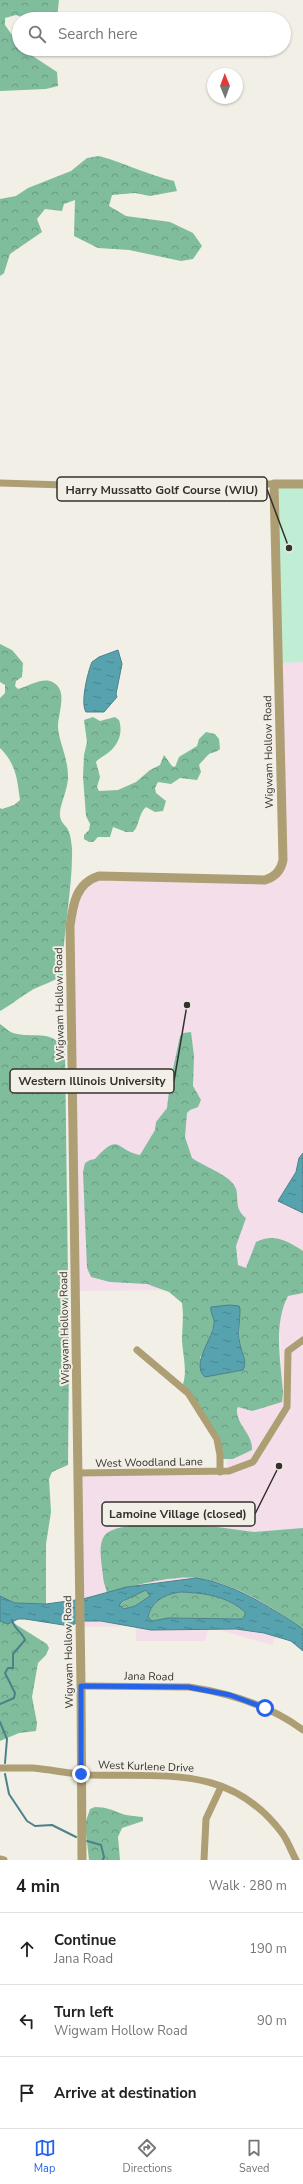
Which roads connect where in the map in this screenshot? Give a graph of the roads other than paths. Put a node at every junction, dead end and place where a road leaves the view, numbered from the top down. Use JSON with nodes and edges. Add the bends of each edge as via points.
{"nodes":[{"id":1,"x":0,"y":483,"type":"edge"},
{"id":2,"x":274,"y":484,"type":"junction"},
{"id":3,"x":303,"y":484,"type":"edge"},
{"id":4,"x":303,"y":1340,"type":"edge"},
{"id":5,"x":137,"y":1350,"type":"dead end"},
{"id":6,"x":220,"y":1472,"type":"junction"},
{"id":7,"x":78,"y":1474,"type":"junction"},
{"id":8,"x":81,"y":1686,"type":"junction"},
{"id":9,"x":303,"y":1730,"type":"edge"},
{"id":10,"x":0,"y":1768,"type":"edge"},
{"id":11,"x":81,"y":1774,"type":"junction"},
{"id":12,"x":221,"y":1786,"type":"junction"},
{"id":13,"x":0,"y":1859,"type":"edge"},
{"id":14,"x":4,"y":1860,"type":"edge"},
{"id":15,"x":82,"y":1860,"type":"edge"},
{"id":16,"x":204,"y":1860,"type":"edge"},
{"id":17,"x":296,"y":1860,"type":"edge"}],
"edges":[{"from":1,"to":2,"type":"street"},
{"from":2,"to":3,"type":"street"},
{"from":2,"to":7,"type":"street","name":"Wigwam Hollow Road","via":[[283,860],[280,869],[275,876],[265,880],[99,876],[87,881],[79,890],[72,913],[71,1030]]},
{"from":4,"to":6,"type":"street","name":"West Woodland Lane","via":[[288,1351],[287,1407],[261,1450],[246,1467]]},
{"from":5,"to":6,"type":"street","via":[[188,1393],[217,1439]]},
{"from":6,"to":7,"type":"street","name":"West Woodland Lane"},
{"from":7,"to":8,"type":"street","name":"Wigwam Hollow Road"},
{"from":8,"to":9,"type":"street","name":"Jana Road","via":[[188,1687],[205,1690],[240,1698],[276,1714]]},
{"from":8,"to":11,"type":"street","name":"Wigwam Hollow Road"},
{"from":10,"to":11,"type":"street","name":"West Kurlene Drive","via":[[33,1768]]},
{"from":11,"to":12,"type":"street","name":"West Kurlene Drive","via":[[189,1777]]},
{"from":11,"to":15,"type":"street","name":"Wigwam Hollow Road"},
{"from":12,"to":16,"type":"street","via":[[206,1819]]},
{"from":12,"to":17,"type":"street","name":"West Kurlene Drive","via":[[247,1799],[265,1813],[283,1834]]},
{"from":13,"to":14,"type":"street"}]}
